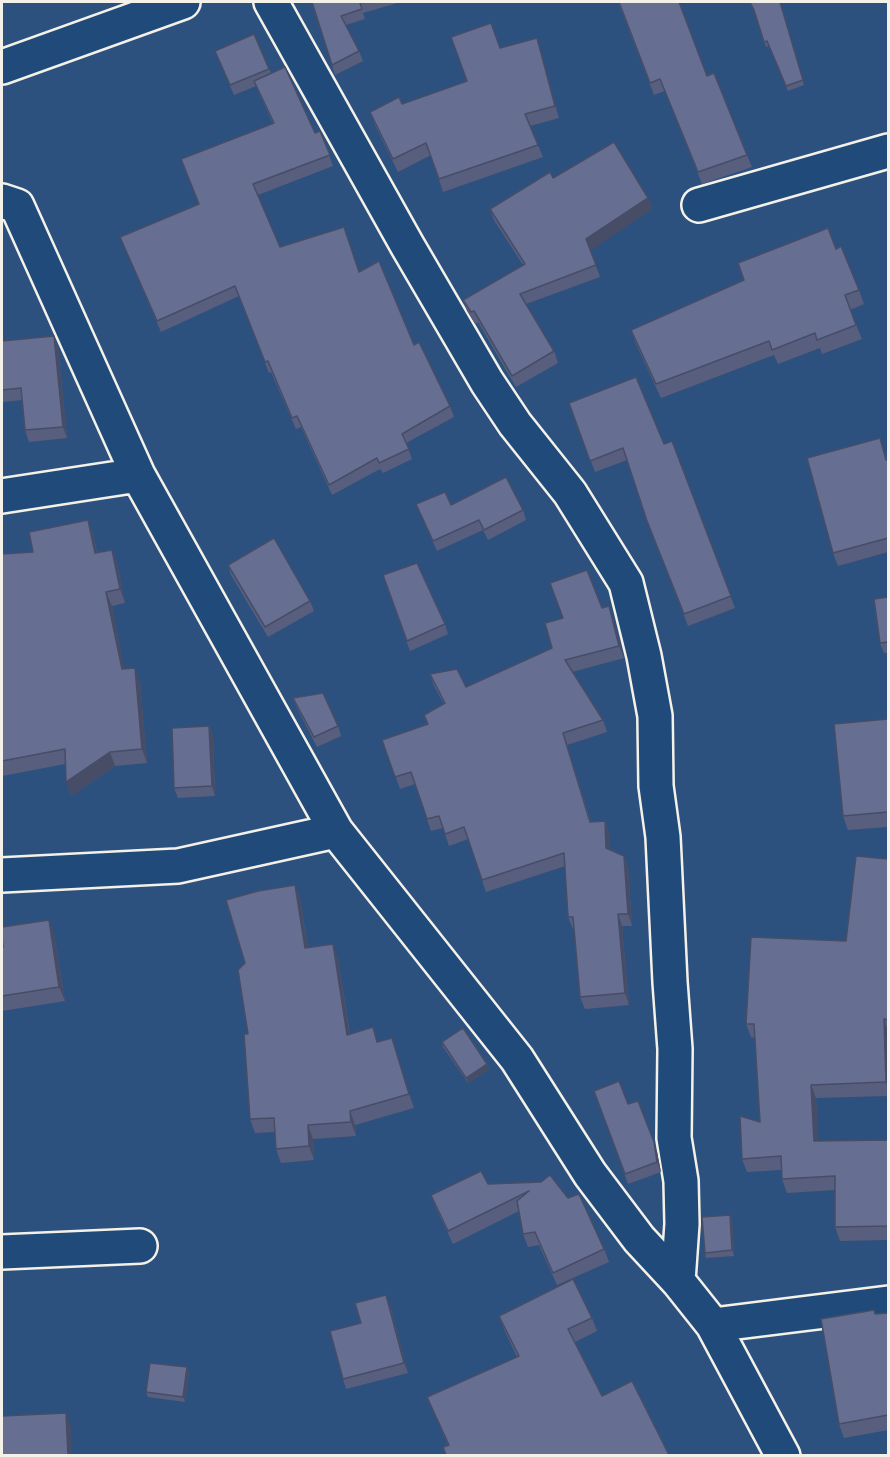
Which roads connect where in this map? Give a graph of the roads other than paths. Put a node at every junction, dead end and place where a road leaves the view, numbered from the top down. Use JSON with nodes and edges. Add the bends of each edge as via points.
{"nodes":[{"id":1,"x":183,"y":2,"type":"edge"},
{"id":2,"x":271,"y":2,"type":"edge"},
{"id":3,"x":2,"y":67,"type":"edge"},
{"id":4,"x":888,"y":151,"type":"edge"},
{"id":5,"x":7,"y":203,"type":"edge"},
{"id":6,"x":699,"y":205,"type":"dead end"},
{"id":7,"x":138,"y":475,"type":"junction"},
{"id":8,"x":2,"y":496,"type":"edge"},
{"id":9,"x":336,"y":831,"type":"junction"},
{"id":10,"x":2,"y":875,"type":"edge"},
{"id":11,"x":140,"y":1246,"type":"dead end"},
{"id":12,"x":2,"y":1252,"type":"edge"},
{"id":13,"x":678,"y":1281,"type":"junction"},
{"id":14,"x":888,"y":1303,"type":"edge"},
{"id":15,"x":713,"y":1325,"type":"junction"},
{"id":16,"x":783,"y":1455,"type":"edge"}],
"edges":[{"from":1,"to":3,"type":"street"},
{"from":2,"to":13,"type":"street","via":[[487,382],[570,493],[626,583],[645,656],[655,716],[656,786],[663,837],[675,1049],[674,1138],[681,1181]]},
{"from":4,"to":6,"type":"street"},
{"from":5,"to":7,"type":"street"},
{"from":7,"to":8,"type":"street"},
{"from":7,"to":9,"type":"street"},
{"from":9,"to":10,"type":"street","via":[[178,866]]},
{"from":9,"to":13,"type":"street","via":[[517,1059],[590,1174],[639,1239]]},
{"from":11,"to":12,"type":"street"},
{"from":13,"to":15,"type":"street"},
{"from":14,"to":15,"type":"street"},
{"from":15,"to":16,"type":"street"}]}
